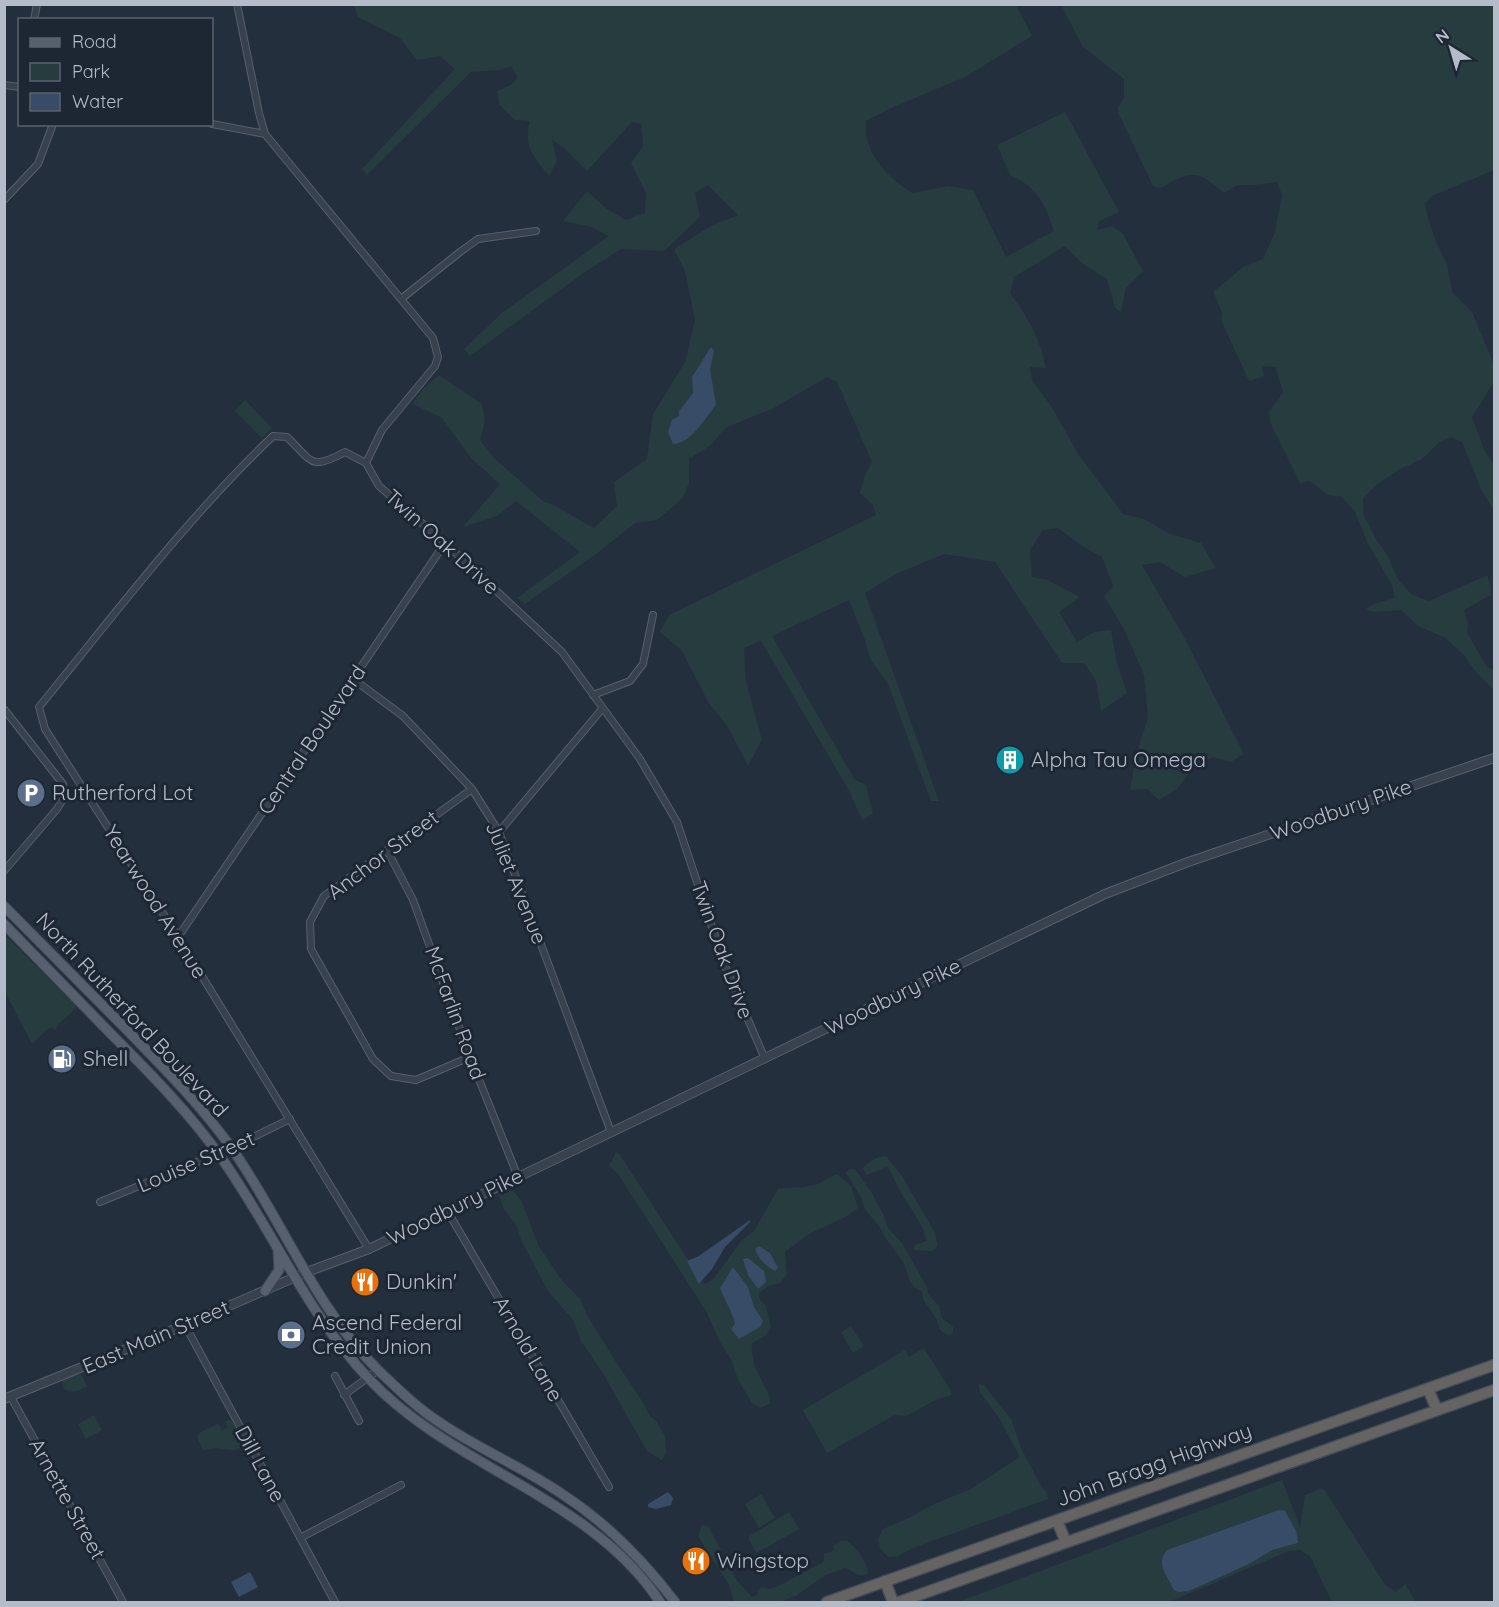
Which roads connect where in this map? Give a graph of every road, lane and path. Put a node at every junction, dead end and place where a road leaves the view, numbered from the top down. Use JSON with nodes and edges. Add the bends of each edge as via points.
{"nodes":[{"id":1,"x":237,"y":4,"type":"edge"},
{"id":2,"x":213,"y":124,"type":"edge"},
{"id":3,"x":52,"y":126,"type":"edge"},
{"id":4,"x":265,"y":134,"type":"junction"},
{"id":5,"x":4,"y":200,"type":"edge"},
{"id":6,"x":536,"y":231,"type":"dead end"},
{"id":7,"x":401,"y":299,"type":"junction"},
{"id":8,"x":366,"y":463,"type":"junction"},
{"id":9,"x":445,"y":543,"type":"junction"},
{"id":10,"x":653,"y":615,"type":"dead end"},
{"id":11,"x":353,"y":679,"type":"junction"},
{"id":12,"x":593,"y":695,"type":"junction"},
{"id":13,"x":602,"y":708,"type":"junction"},
{"id":14,"x":4,"y":709,"type":"edge"},
{"id":15,"x":1494,"y":758,"type":"edge"},
{"id":16,"x":472,"y":789,"type":"junction"},
{"id":17,"x":499,"y":832,"type":"junction"},
{"id":18,"x":387,"y":850,"type":"junction"},
{"id":19,"x":4,"y":872,"type":"edge"},
{"id":20,"x":4,"y":906,"type":"edge"},
{"id":21,"x":4,"y":924,"type":"edge"},
{"id":22,"x":178,"y":937,"type":"junction"},
{"id":23,"x":470,"y":1057,"type":"junction"},
{"id":24,"x":765,"y":1059,"type":"junction"},
{"id":25,"x":290,"y":1119,"type":"junction"},
{"id":26,"x":610,"y":1132,"type":"junction"},
{"id":27,"x":231,"y":1148,"type":"junction"},
{"id":28,"x":218,"y":1154,"type":"junction"},
{"id":29,"x":518,"y":1177,"type":"junction"},
{"id":30,"x":100,"y":1202,"type":"dead end"},
{"id":31,"x":448,"y":1212,"type":"junction"},
{"id":32,"x":278,"y":1248,"type":"junction"},
{"id":33,"x":369,"y":1249,"type":"junction"},
{"id":34,"x":307,"y":1272,"type":"junction"},
{"id":35,"x":296,"y":1277,"type":"junction"},
{"id":36,"x":265,"y":1291,"type":"junction"},
{"id":37,"x":185,"y":1325,"type":"junction"},
{"id":38,"x":1494,"y":1365,"type":"edge"},
{"id":39,"x":378,"y":1370,"type":"junction"},
{"id":40,"x":335,"y":1376,"type":"dead end"},
{"id":41,"x":368,"y":1378,"type":"junction"},
{"id":42,"x":1428,"y":1389,"type":"junction"},
{"id":43,"x":1494,"y":1389,"type":"edge"},
{"id":44,"x":344,"y":1395,"type":"junction"},
{"id":45,"x":8,"y":1398,"type":"edge"},
{"id":46,"x":1437,"y":1410,"type":"junction"},
{"id":47,"x":359,"y":1421,"type":"dead end"},
{"id":48,"x":401,"y":1485,"type":"dead end"},
{"id":49,"x":609,"y":1487,"type":"dead end"},
{"id":50,"x":1057,"y":1521,"type":"junction"},
{"id":51,"x":300,"y":1538,"type":"junction"},
{"id":52,"x":1066,"y":1542,"type":"junction"},
{"id":53,"x":885,"y":1581,"type":"junction"},
{"id":54,"x":123,"y":1602,"type":"edge"},
{"id":55,"x":335,"y":1602,"type":"edge"},
{"id":56,"x":660,"y":1602,"type":"edge"},
{"id":57,"x":675,"y":1602,"type":"edge"},
{"id":58,"x":827,"y":1602,"type":"edge"},
{"id":59,"x":893,"y":1602,"type":"edge"},
{"id":60,"x":898,"y":1602,"type":"edge"}],
"edges":[{"from":1,"to":4,"type":"street"},
{"from":2,"to":4,"type":"street"},
{"from":3,"to":5,"type":"street","via":[[38,164]]},
{"from":4,"to":7,"type":"street"},
{"from":6,"to":7,"type":"street","via":[[478,239]]},
{"from":7,"to":8,"type":"street","via":[[433,338],[438,357],[435,366],[382,430]]},
{"from":8,"to":9,"type":"street","name":"Twin Oak Drive","via":[[379,486]]},
{"from":8,"to":22,"type":"street","name":"Yearwood Avenue","via":[[345,452],[323,463],[313,462],[286,437],[273,436],[195,518],[39,707],[45,729]]},
{"from":9,"to":11,"type":"street","name":"Central Boulevard"},
{"from":9,"to":12,"type":"street","name":"Twin Oak Drive","via":[[562,652]]},
{"from":10,"to":12,"type":"street","via":[[643,664],[630,681]]},
{"from":11,"to":16,"type":"street","name":"Juliet Avenue","via":[[403,716]]},
{"from":11,"to":22,"type":"street","name":"Central Boulevard"},
{"from":12,"to":13,"type":"street","name":"Twin Oak Drive"},
{"from":13,"to":17,"type":"street"},
{"from":13,"to":24,"type":"street","name":"Twin Oak Drive","via":[[640,759],[677,822],[725,966]]},
{"from":14,"to":19,"type":"street","via":[[59,778],[65,796]]},
{"from":15,"to":24,"type":"street","name":"Woodbury Pike","via":[[1105,894]]},
{"from":16,"to":17,"type":"street","name":"Juliet Avenue"},
{"from":16,"to":18,"type":"street","name":"Anchor Street"},
{"from":17,"to":26,"type":"street","name":"Juliet Avenue"},
{"from":18,"to":23,"type":"street","name":"McFarlin Road","via":[[413,900]]},
{"from":18,"to":23,"type":"street","name":"Anchor Street","via":[[324,896],[310,922],[311,948],[373,1059],[392,1076],[416,1080]]},
{"from":20,"to":27,"type":"main road","name":"North Rutherford Boulevard","via":[[158,1061]]},
{"from":21,"to":28,"type":"main road","name":"North Rutherford Boulevard","via":[[152,1075]]},
{"from":22,"to":25,"type":"street","name":"Yearwood Avenue"},
{"from":23,"to":29,"type":"street","name":"McFarlin Road"},
{"from":24,"to":26,"type":"street","name":"Woodbury Pike"},
{"from":25,"to":27,"type":"street","name":"Louise Street"},
{"from":25,"to":33,"type":"street","name":"Yearwood Avenue"},
{"from":26,"to":29,"type":"street","name":"Woodbury Pike"},
{"from":27,"to":28,"type":"street","name":"Louise Street"},
{"from":27,"to":34,"type":"main road","name":"North Rutherford Boulevard"},
{"from":28,"to":30,"type":"street","name":"Louise Street"},
{"from":28,"to":32,"type":"main road","name":"North Rutherford Boulevard"},
{"from":29,"to":31,"type":"street","name":"Woodbury Pike"},
{"from":31,"to":33,"type":"street","name":"Woodbury Pike"},
{"from":31,"to":49,"type":"street","name":"Arnold Lane"},
{"from":32,"to":35,"type":"main road","name":"North Rutherford Boulevard"},
{"from":32,"to":36,"type":"main road","via":[[279,1270]]},
{"from":33,"to":34,"type":"street","name":"Woodbury Pike"},
{"from":34,"to":35,"type":"street","name":"East Main Street"},
{"from":34,"to":39,"type":"main road","name":"North Rutherford Boulevard","via":[[330,1310]]},
{"from":35,"to":36,"type":"street","name":"East Main Street"},
{"from":35,"to":41,"type":"main road","name":"North Rutherford Boulevard","via":[[321,1321]]},
{"from":36,"to":37,"type":"street","name":"East Main Street"},
{"from":37,"to":45,"type":"street","name":"East Main Street"},
{"from":37,"to":51,"type":"street","name":"Dill Lane"},
{"from":38,"to":42,"type":"highway","name":"John Bragg Highway"},
{"from":39,"to":41,"type":"street"},
{"from":39,"to":57,"type":"main road","name":"North Rutherford Boulevard","via":[[438,1422],[589,1513],[627,1546]]},
{"from":40,"to":44,"type":"street"},
{"from":41,"to":44,"type":"street"},
{"from":41,"to":56,"type":"main road","name":"North Rutherford Boulevard","via":[[397,1407],[431,1432],[577,1520],[632,1568]]},
{"from":42,"to":46,"type":"highway"},
{"from":42,"to":50,"type":"highway","name":"John Bragg Highway"},
{"from":43,"to":46,"type":"highway","name":"John Bragg Highway"},
{"from":44,"to":47,"type":"street"},
{"from":45,"to":54,"type":"street","name":"Arnette Street"},
{"from":46,"to":52,"type":"highway","name":"John Bragg Highway"},
{"from":48,"to":51,"type":"street"},
{"from":50,"to":52,"type":"highway"},
{"from":50,"to":53,"type":"highway","name":"John Bragg Highway"},
{"from":51,"to":55,"type":"street","name":"Dill Lane"},
{"from":52,"to":60,"type":"highway","name":"John Bragg Highway"},
{"from":53,"to":58,"type":"highway","name":"John Bragg Highway"},
{"from":53,"to":59,"type":"highway"}]}
